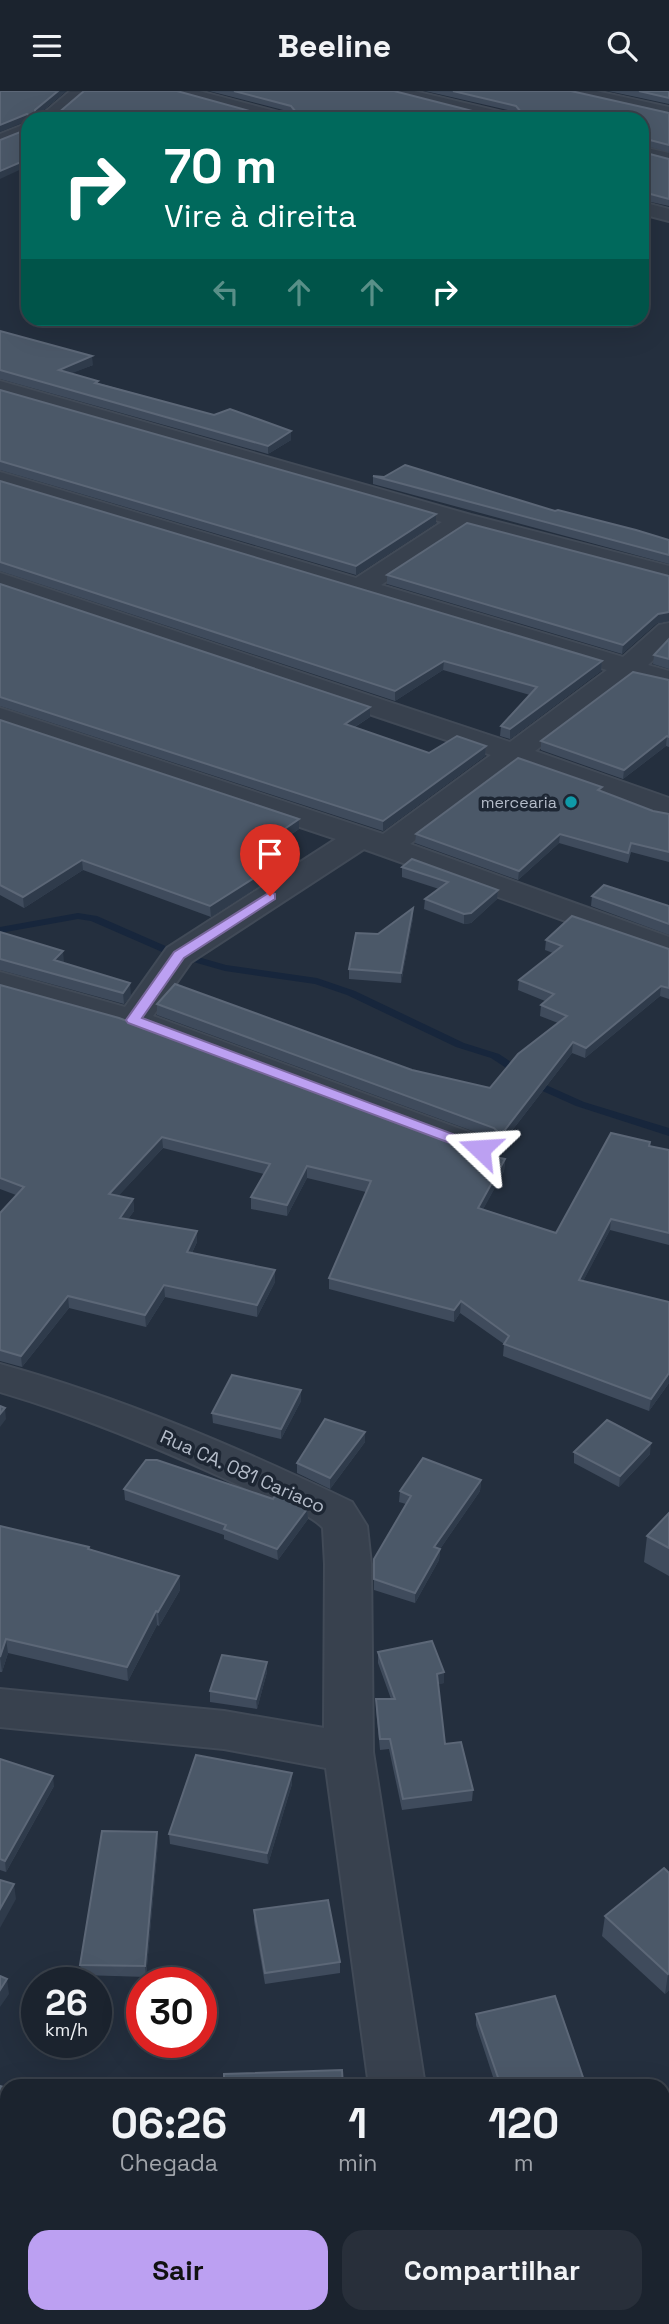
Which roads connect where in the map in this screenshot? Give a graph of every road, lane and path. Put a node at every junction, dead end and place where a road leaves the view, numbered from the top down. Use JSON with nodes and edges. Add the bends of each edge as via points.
{"nodes":[{"id":1,"x":80,"y":91,"type":"edge"},
{"id":2,"x":180,"y":91,"type":"edge"},
{"id":3,"x":394,"y":91,"type":"edge"},
{"id":4,"x":573,"y":91,"type":"edge"},
{"id":5,"x":54,"y":112,"type":"edge"},
{"id":6,"x":258,"y":112,"type":"edge"},
{"id":7,"x":480,"y":112,"type":"edge"},
{"id":8,"x":669,"y":112,"type":"edge"},
{"id":9,"x":21,"y":131,"type":"edge"},
{"id":10,"x":0,"y":140,"type":"edge"},
{"id":11,"x":649,"y":154,"type":"edge"},
{"id":12,"x":669,"y":158,"type":"edge"},
{"id":13,"x":649,"y":210,"type":"edge"},
{"id":14,"x":669,"y":215,"type":"edge"},
{"id":15,"x":0,"y":388,"type":"edge"},
{"id":16,"x":0,"y":479,"type":"edge"},
{"id":17,"x":462,"y":520,"type":"junction"},
{"id":18,"x":669,"y":574,"type":"edge"},
{"id":19,"x":0,"y":581,"type":"edge"},
{"id":20,"x":360,"y":587,"type":"junction"},
{"id":21,"x":669,"y":631,"type":"edge"},
{"id":22,"x":628,"y":668,"type":"junction"},
{"id":23,"x":669,"y":680,"type":"edge"},
{"id":24,"x":0,"y":717,"type":"edge"},
{"id":25,"x":513,"y":755,"type":"junction"},
{"id":26,"x":669,"y":809,"type":"edge"},
{"id":27,"x":374,"y":842,"type":"junction"},
{"id":28,"x":669,"y":948,"type":"edge"},
{"id":29,"x":0,"y":982,"type":"edge"},
{"id":30,"x":133,"y":1020,"type":"junction"},
{"id":31,"x":480,"y":1149,"type":"edge"},
{"id":32,"x":0,"y":1378,"type":"edge"},
{"id":33,"x":0,"y":1708,"type":"edge"},
{"id":34,"x":348,"y":1752,"type":"junction"},
{"id":35,"x":396,"y":2079,"type":"edge"}],
"edges":[{"from":1,"to":5,"type":"street"},
{"from":2,"to":6,"type":"street"},
{"from":3,"to":7,"type":"street"},
{"from":4,"to":8,"type":"street"},
{"from":9,"to":10,"type":"street"},
{"from":11,"to":12,"type":"street"},
{"from":13,"to":14,"type":"street"},
{"from":15,"to":17,"type":"street"},
{"from":16,"to":20,"type":"street"},
{"from":17,"to":18,"type":"street"},
{"from":17,"to":20,"type":"street"},
{"from":19,"to":25,"type":"street","via":[[401,713]]},
{"from":20,"to":22,"type":"street"},
{"from":21,"to":22,"type":"street"},
{"from":22,"to":23,"type":"street"},
{"from":22,"to":25,"type":"street"},
{"from":24,"to":27,"type":"street"},
{"from":25,"to":26,"type":"street"},
{"from":25,"to":27,"type":"street"},
{"from":27,"to":28,"type":"street"},
{"from":27,"to":30,"type":"street","via":[[179,955]]},
{"from":29,"to":30,"type":"street"},
{"from":30,"to":31,"type":"street"},
{"from":32,"to":34,"type":"street","name":"Rua CA. 081 Cariaco","via":[[53,1392],[213,1453],[336,1513],[345,1526],[348,1564]]},
{"from":33,"to":34,"type":"street","via":[[224,1730]]},
{"from":34,"to":35,"type":"street","name":"Rua CA. 081 Cariaco"}]}
